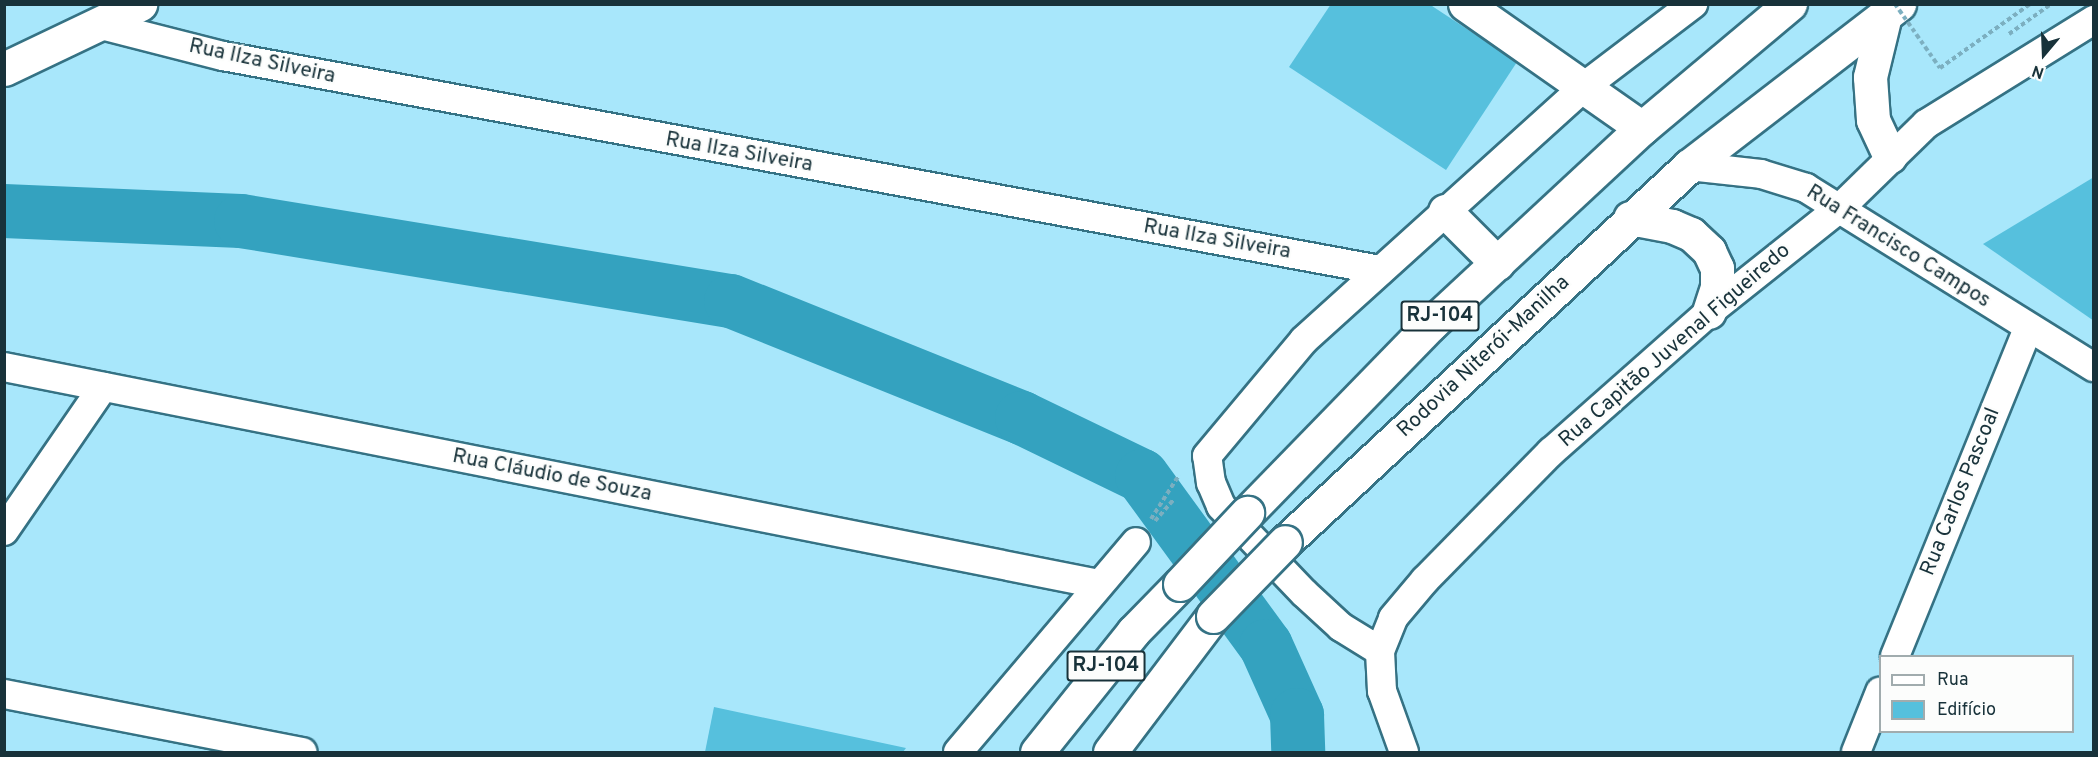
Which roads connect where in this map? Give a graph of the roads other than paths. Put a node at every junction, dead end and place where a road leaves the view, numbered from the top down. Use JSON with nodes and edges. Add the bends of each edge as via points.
{"nodes":[{"id":1,"x":140,"y":4,"type":"edge"},
{"id":2,"x":1465,"y":4,"type":"edge"},
{"id":3,"x":1693,"y":4,"type":"edge"},
{"id":4,"x":1790,"y":4,"type":"edge"},
{"id":5,"x":1893,"y":8,"type":"edge"},
{"id":6,"x":2094,"y":20,"type":"edge"},
{"id":7,"x":101,"y":25,"type":"junction"},
{"id":8,"x":4,"y":69,"type":"edge"},
{"id":9,"x":1585,"y":86,"type":"junction"},
{"id":10,"x":1642,"y":128,"type":"junction"},
{"id":11,"x":1890,"y":156,"type":"junction"},
{"id":12,"x":1689,"y":166,"type":"junction"},
{"id":13,"x":1841,"y":207,"type":"junction"},
{"id":14,"x":1445,"y":211,"type":"junction"},
{"id":15,"x":1630,"y":218,"type":"junction"},
{"id":16,"x":1497,"y":263,"type":"junction"},
{"id":17,"x":1380,"y":270,"type":"junction"},
{"id":18,"x":1709,"y":312,"type":"junction"},
{"id":19,"x":2028,"y":328,"type":"junction"},
{"id":20,"x":4,"y":367,"type":"edge"},
{"id":21,"x":2094,"y":367,"type":"edge"},
{"id":22,"x":103,"y":387,"type":"junction"},
{"id":23,"x":4,"y":531,"type":"edge"},
{"id":24,"x":1136,"y":542,"type":"road end"},
{"id":25,"x":1099,"y":584,"type":"junction"},
{"id":26,"x":1380,"y":651,"type":"junction"},
{"id":27,"x":1896,"y":655,"type":"edge"},
{"id":28,"x":4,"y":694,"type":"edge"},
{"id":29,"x":1879,"y":697,"type":"edge"},
{"id":30,"x":302,"y":753,"type":"edge"},
{"id":31,"x":958,"y":753,"type":"edge"},
{"id":32,"x":1037,"y":753,"type":"edge"},
{"id":33,"x":1110,"y":753,"type":"edge"},
{"id":34,"x":1404,"y":753,"type":"edge"},
{"id":35,"x":1856,"y":753,"type":"edge"}],
"edges":[{"from":1,"to":7,"type":"main road"},
{"from":2,"to":9,"type":"main road"},
{"from":3,"to":9,"type":"street"},
{"from":4,"to":10,"type":"main road","number":"RJ-104"},
{"from":5,"to":11,"type":"main road","via":[[1870,77],[1872,120]]},
{"from":5,"to":12,"type":"main road","name":"Rodovia Niterói-Manilha","number":"RJ-104"},
{"from":6,"to":11,"type":"street","name":"Rua Capitão Juvenal Figueiredo","via":[[1926,124]]},
{"from":7,"to":8,"type":"main road"},
{"from":7,"to":17,"type":"street","name":"Rua Ilza Silveira","via":[[258,63]]},
{"from":9,"to":10,"type":"main road"},
{"from":9,"to":14,"type":"street"},
{"from":10,"to":16,"type":"main road","number":"RJ-104"},
{"from":11,"to":13,"type":"street","name":"Rua Capitão Juvenal Figueiredo"},
{"from":12,"to":13,"type":"street","name":"Rua Francisco Campos","via":[[1761,174],[1806,188]]},
{"from":12,"to":15,"type":"main road","name":"Rodovia Niterói-Manilha","number":"RJ-104"},
{"from":13,"to":18,"type":"street","name":"Rua Capitão Juvenal Figueiredo"},
{"from":13,"to":19,"type":"street","name":"Rua Francisco Campos"},
{"from":14,"to":16,"type":"main road"},
{"from":14,"to":17,"type":"street"},
{"from":15,"to":18,"type":"main road","via":[[1672,226],[1691,234],[1709,251],[1717,268],[1717,287]]},
{"from":15,"to":33,"type":"main road","name":"Rodovia Niterói-Manilha","number":"RJ-104","bridge":true,"via":[[1567,282],[1285,542],[1214,616]]},
{"from":16,"to":32,"type":"main road","number":"RJ-104","bridge":true,"via":[[1431,324],[1133,632]]},
{"from":17,"to":26,"type":"street","via":[[1304,340],[1207,456],[1221,506],[1341,627]]},
{"from":18,"to":26,"type":"street","name":"Rua Capitão Juvenal Figueiredo","via":[[1551,452],[1425,580],[1393,618]]},
{"from":19,"to":21,"type":"street","name":"Rua Francisco Campos"},
{"from":19,"to":27,"type":"street","name":"Rua Carlos Pascoal"},
{"from":20,"to":22,"type":"street","name":"Rua Cláudio de Souza"},
{"from":22,"to":23,"type":"street"},
{"from":22,"to":25,"type":"street","name":"Rua Cláudio de Souza"},
{"from":24,"to":25,"type":"street"},
{"from":25,"to":31,"type":"street"},
{"from":26,"to":34,"type":"street","name":"Rua Capitão Juvenal Figueiredo","via":[[1382,691]]},
{"from":28,"to":30,"type":"street"},
{"from":29,"to":35,"type":"street"}]}
